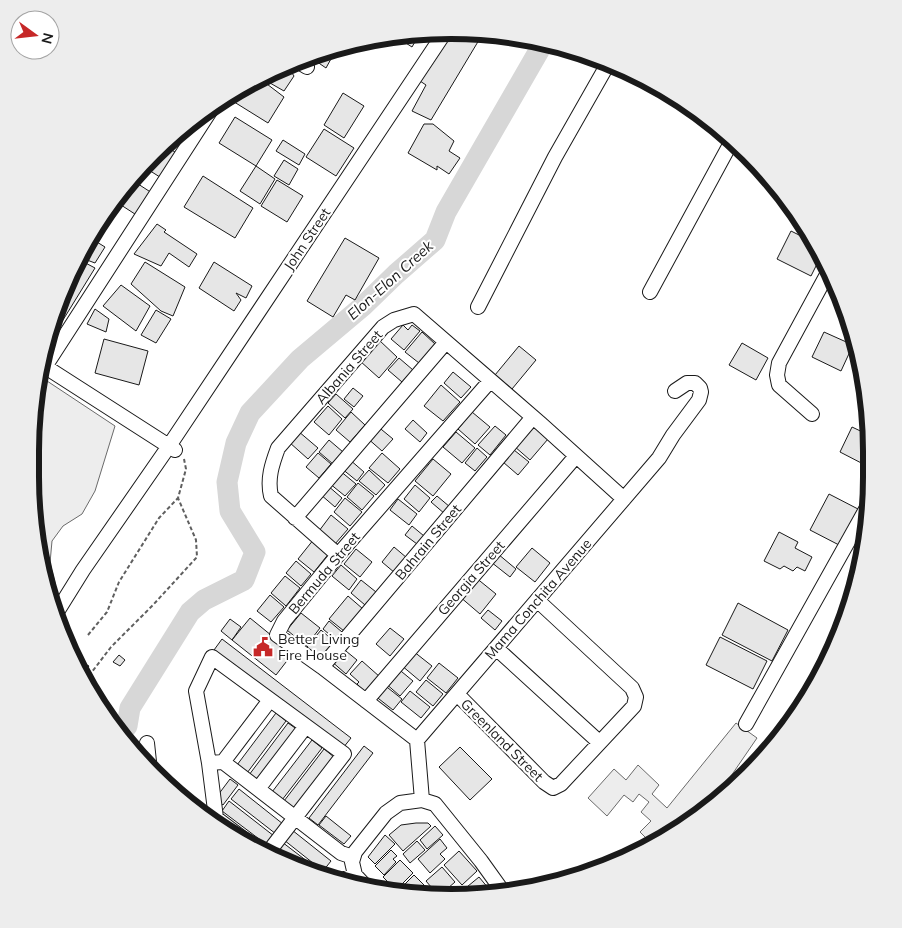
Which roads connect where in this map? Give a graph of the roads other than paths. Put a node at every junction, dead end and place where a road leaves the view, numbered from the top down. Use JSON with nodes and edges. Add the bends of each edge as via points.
{"nodes":[{"id":1,"x":440,"y":39,"type":"edge"},
{"id":2,"x":604,"y":68,"type":"edge"},
{"id":3,"x":192,"y":131,"type":"edge"},
{"id":4,"x":729,"y":146,"type":"edge"},
{"id":5,"x":825,"y":278,"type":"edge"},
{"id":6,"x":650,"y":292,"type":"dead end"},
{"id":7,"x":478,"y":307,"type":"dead end"},
{"id":8,"x":446,"y":342,"type":"junction"},
{"id":9,"x":51,"y":352,"type":"edge"},
{"id":10,"x":48,"y":368,"type":"edge"},
{"id":11,"x":490,"y":381,"type":"junction"},
{"id":12,"x":675,"y":391,"type":"dead end"},
{"id":13,"x":812,"y":414,"type":"dead end"},
{"id":14,"x":533,"y":417,"type":"junction"},
{"id":15,"x":172,"y":448,"type":"junction"},
{"id":16,"x":576,"y":456,"type":"junction"},
{"id":17,"x":624,"y":500,"type":"junction"},
{"id":18,"x":295,"y":518,"type":"junction"},
{"id":19,"x":861,"y":518,"type":"edge"},
{"id":20,"x":338,"y":555,"type":"junction"},
{"id":21,"x":537,"y":600,"type":"junction"},
{"id":22,"x":60,"y":607,"type":"edge"},
{"id":23,"x":496,"y":648,"type":"junction"},
{"id":24,"x":322,"y":666,"type":"junction"},
{"id":25,"x":457,"y":694,"type":"junction"},
{"id":26,"x":270,"y":700,"type":"junction"},
{"id":27,"x":366,"y":701,"type":"junction"},
{"id":28,"x":746,"y":724,"type":"dead end"},
{"id":29,"x":306,"y":726,"type":"junction"},
{"id":30,"x":417,"y":740,"type":"junction"},
{"id":31,"x":599,"y":742,"type":"junction"},
{"id":32,"x":147,"y":743,"type":"dead end"},
{"id":33,"x":149,"y":757,"type":"edge"},
{"id":34,"x":209,"y":762,"type":"junction"},
{"id":35,"x":223,"y":762,"type":"junction"},
{"id":36,"x":258,"y":789,"type":"junction"},
{"id":37,"x":422,"y":800,"type":"junction"},
{"id":38,"x":216,"y":815,"type":"edge"},
{"id":39,"x":295,"y":818,"type":"junction"},
{"id":40,"x":272,"y":848,"type":"edge"},
{"id":41,"x":353,"y":857,"type":"junction"},
{"id":42,"x":355,"y":875,"type":"junction"},
{"id":43,"x":351,"y":877,"type":"edge"},
{"id":44,"x":358,"y":878,"type":"edge"},
{"id":45,"x":499,"y":886,"type":"edge"}],
"edges":[{"from":1,"to":15,"type":"street","name":"John Street"},
{"from":2,"to":7,"type":"street"},
{"from":3,"to":9,"type":"street"},
{"from":4,"to":6,"type":"street"},
{"from":5,"to":13,"type":"street","via":[[779,363],[777,375],[779,385]]},
{"from":8,"to":11,"type":"street","name":"Albania Street"},
{"from":8,"to":18,"type":"street"},
{"from":8,"to":18,"type":"street","name":"Albania Street","via":[[414,314],[394,320],[384,327],[278,448],[268,484],[270,496]]},
{"from":10,"to":15,"type":"street"},
{"from":11,"to":14,"type":"street","name":"Albania Street"},
{"from":11,"to":20,"type":"street","name":"Bermuda Street"},
{"from":12,"to":17,"type":"street","name":"Mama Conchita Avenue","via":[[687,383],[695,383],[701,392],[699,400],[659,458]]},
{"from":14,"to":16,"type":"street","name":"Albania Street"},
{"from":14,"to":24,"type":"street","name":"Bahrain Street"},
{"from":15,"to":22,"type":"street","name":"John Street"},
{"from":16,"to":17,"type":"street","name":"Albania Street"},
{"from":16,"to":27,"type":"street","name":"Georgia Street"},
{"from":17,"to":21,"type":"street","name":"Mama Conchita Avenue"},
{"from":18,"to":20,"type":"street","name":"Albania Street"},
{"from":19,"to":28,"type":"street"},
{"from":20,"to":24,"type":"street","name":"Bermuda Street","via":[[284,621],[277,635]]},
{"from":21,"to":23,"type":"street","name":"Mama Conchita Avenue"},
{"from":21,"to":31,"type":"street","name":"Greenland Street","via":[[635,692],[634,706]]},
{"from":23,"to":25,"type":"street","name":"Mama Conchita Avenue"},
{"from":23,"to":31,"type":"street"},
{"from":24,"to":27,"type":"street","name":"Bermuda Street"},
{"from":25,"to":30,"type":"street","name":"Mama Conchita Avenue"},
{"from":25,"to":31,"type":"street","name":"Greenland Street","via":[[553,788],[561,784]]},
{"from":26,"to":29,"type":"street"},
{"from":26,"to":34,"type":"street","via":[[212,657],[196,691]]},
{"from":26,"to":35,"type":"street"},
{"from":27,"to":30,"type":"street","name":"Bermuda Street"},
{"from":29,"to":36,"type":"street"},
{"from":29,"to":39,"type":"street","via":[[344,754]]},
{"from":30,"to":37,"type":"street"},
{"from":32,"to":33,"type":"street"},
{"from":34,"to":35,"type":"street"},
{"from":34,"to":38,"type":"street"},
{"from":35,"to":36,"type":"street"},
{"from":36,"to":39,"type":"street"},
{"from":37,"to":41,"type":"street","via":[[406,801],[386,813]]},
{"from":37,"to":45,"type":"street","via":[[436,804]]},
{"from":39,"to":40,"type":"street"},
{"from":39,"to":41,"type":"street","via":[[341,853]]},
{"from":41,"to":42,"type":"street"},
{"from":42,"to":43,"type":"street"},
{"from":42,"to":44,"type":"street"}]}
